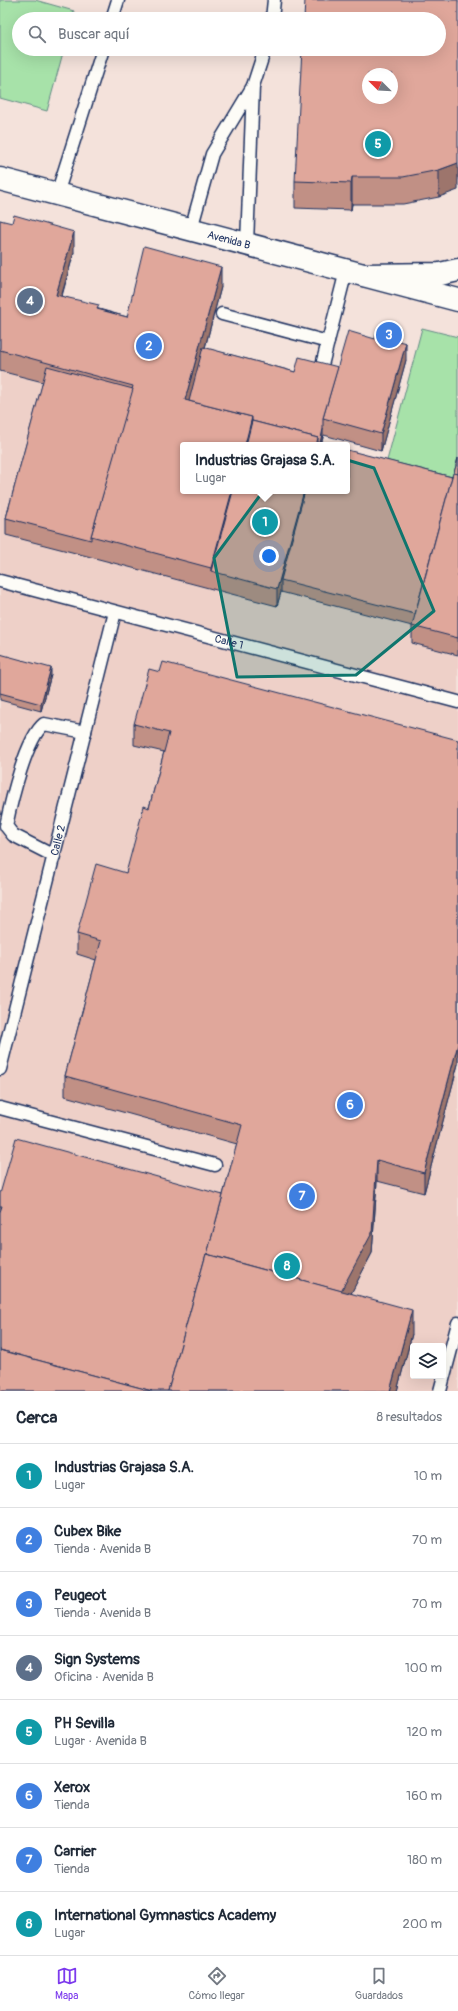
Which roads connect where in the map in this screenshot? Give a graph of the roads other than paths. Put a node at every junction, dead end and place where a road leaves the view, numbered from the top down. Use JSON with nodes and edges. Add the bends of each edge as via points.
{"nodes":[{"id":1,"x":118,"y":0,"type":"edge"},
{"id":2,"x":274,"y":0,"type":"edge"},
{"id":3,"x":114,"y":12,"type":"edge"},
{"id":4,"x":273,"y":12,"type":"edge"},
{"id":5,"x":101,"y":56,"type":"edge"},
{"id":6,"x":263,"y":56,"type":"edge"},
{"id":7,"x":253,"y":86,"type":"junction"},
{"id":8,"x":0,"y":179,"type":"edge"},
{"id":9,"x":57,"y":194,"type":"junction"},
{"id":10,"x":191,"y":229,"type":"junction"},
{"id":11,"x":247,"y":244,"type":"junction"},
{"id":12,"x":458,"y":270,"type":"edge"},
{"id":13,"x":355,"y":273,"type":"junction"},
{"id":14,"x":458,"y":300,"type":"edge"},
{"id":15,"x":222,"y":314,"type":"dead end"},
{"id":16,"x":328,"y":342,"type":"junction"},
{"id":17,"x":321,"y":369,"type":"edge"},
{"id":18,"x":0,"y":581,"type":"edge"},
{"id":19,"x":115,"y":612,"type":"junction"},
{"id":20,"x":458,"y":702,"type":"edge"},
{"id":21,"x":85,"y":732,"type":"junction"},
{"id":22,"x":54,"y":856,"type":"junction"},
{"id":23,"x":0,"y":1069,"type":"edge"},
{"id":24,"x":0,"y":1108,"type":"edge"},
{"id":25,"x":215,"y":1165,"type":"dead end"},
{"id":26,"x":458,"y":1323,"type":"edge"},
{"id":27,"x":440,"y":1391,"type":"edge"}],
"edges":[{"from":1,"to":3,"type":"lane"},
{"from":2,"to":4,"type":"lane"},
{"from":5,"to":9,"type":"lane"},
{"from":6,"to":7,"type":"lane"},
{"from":7,"to":10,"type":"lane","via":[[212,154]]},
{"from":7,"to":11,"type":"lane"},
{"from":8,"to":9,"type":"main road","name":"Avenida B"},
{"from":9,"to":10,"type":"main road","name":"Avenida B"},
{"from":10,"to":11,"type":"main road","name":"Avenida B"},
{"from":11,"to":13,"type":"main road","name":"Avenida B"},
{"from":12,"to":13,"type":"main road","via":[[440,274]]},
{"from":13,"to":14,"type":"main road","name":"Avenida B"},
{"from":13,"to":16,"type":"lane"},
{"from":15,"to":16,"type":"lane"},
{"from":16,"to":17,"type":"lane"},
{"from":18,"to":19,"type":"lane","name":"Calle 1"},
{"from":19,"to":20,"type":"lane","name":"Calle 1"},
{"from":19,"to":21,"type":"lane","name":"Calle 2"},
{"from":21,"to":22,"type":"lane","name":"Calle 2"},
{"from":21,"to":22,"type":"lane","via":[[44,724],[38,729],[29,746],[10,809],[6,826],[12,835]]},
{"from":22,"to":23,"type":"lane","name":"Calle 2"},
{"from":24,"to":25,"type":"lane"},
{"from":26,"to":27,"type":"lane"}]}
